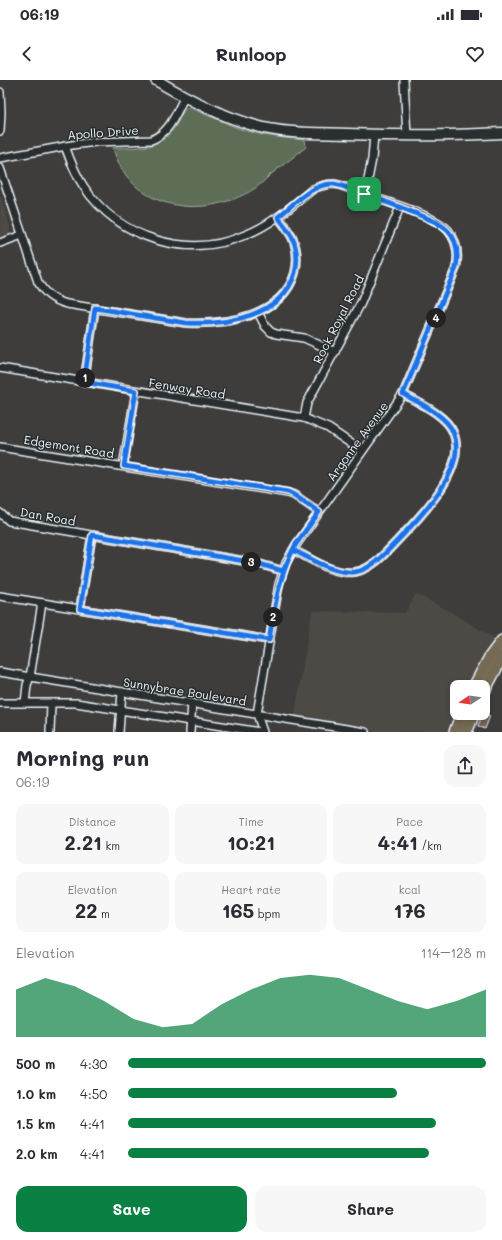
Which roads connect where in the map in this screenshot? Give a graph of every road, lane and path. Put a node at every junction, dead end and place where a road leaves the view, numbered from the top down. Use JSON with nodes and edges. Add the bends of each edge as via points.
{"nodes":[{"id":1,"x":156,"y":80,"type":"edge"},
{"id":2,"x":404,"y":80,"type":"edge"},
{"id":3,"x":0,"y":92,"type":"edge"},
{"id":4,"x":185,"y":96,"type":"junction"},
{"id":5,"x":0,"y":130,"type":"edge"},
{"id":6,"x":502,"y":133,"type":"edge"},
{"id":7,"x":374,"y":135,"type":"junction"},
{"id":8,"x":407,"y":136,"type":"junction"},
{"id":9,"x":65,"y":146,"type":"junction"},
{"id":10,"x":0,"y":158,"type":"edge"},
{"id":11,"x":0,"y":168,"type":"edge"},
{"id":12,"x":364,"y":194,"type":"junction"},
{"id":13,"x":400,"y":207,"type":"junction"},
{"id":14,"x":278,"y":217,"type":"junction"},
{"id":15,"x":22,"y":234,"type":"junction"},
{"id":16,"x":0,"y":243,"type":"edge"},
{"id":17,"x":95,"y":308,"type":"junction"},
{"id":18,"x":258,"y":312,"type":"junction"},
{"id":19,"x":334,"y":352,"type":"junction"},
{"id":20,"x":0,"y":368,"type":"edge"},
{"id":21,"x":84,"y":382,"type":"junction"},
{"id":22,"x":136,"y":391,"type":"junction"},
{"id":23,"x":403,"y":394,"type":"junction"},
{"id":24,"x":304,"y":418,"type":"junction"},
{"id":25,"x":0,"y":446,"type":"edge"},
{"id":26,"x":362,"y":451,"type":"junction"},
{"id":27,"x":124,"y":466,"type":"junction"},
{"id":28,"x":319,"y":512,"type":"junction"},
{"id":29,"x":0,"y":513,"type":"edge"},
{"id":30,"x":92,"y":535,"type":"junction"},
{"id":31,"x":293,"y":550,"type":"junction"},
{"id":32,"x":283,"y":571,"type":"junction"},
{"id":33,"x":0,"y":596,"type":"edge"},
{"id":34,"x":42,"y":603,"type":"junction"},
{"id":35,"x":80,"y":609,"type":"junction"},
{"id":36,"x":269,"y":640,"type":"junction"},
{"id":37,"x":502,"y":641,"type":"edge"},
{"id":38,"x":497,"y":659,"type":"edge"},
{"id":39,"x":0,"y":672,"type":"edge"},
{"id":40,"x":491,"y":675,"type":"junction"},
{"id":41,"x":30,"y":676,"type":"junction"},
{"id":42,"x":480,"y":676,"type":"junction"},
{"id":43,"x":478,"y":680,"type":"edge"},
{"id":44,"x":489,"y":680,"type":"edge"},
{"id":45,"x":122,"y":692,"type":"junction"},
{"id":46,"x":0,"y":703,"type":"edge"},
{"id":47,"x":26,"y":703,"type":"junction"},
{"id":48,"x":192,"y":703,"type":"junction"},
{"id":49,"x":51,"y":704,"type":"junction"},
{"id":50,"x":120,"y":710,"type":"junction"},
{"id":51,"x":257,"y":714,"type":"junction"},
{"id":52,"x":459,"y":720,"type":"edge"},
{"id":53,"x":471,"y":720,"type":"edge"},
{"id":54,"x":190,"y":721,"type":"junction"},
{"id":55,"x":50,"y":732,"type":"edge"},
{"id":56,"x":119,"y":732,"type":"edge"},
{"id":57,"x":190,"y":732,"type":"edge"},
{"id":58,"x":260,"y":732,"type":"edge"},
{"id":59,"x":263,"y":732,"type":"edge"},
{"id":60,"x":366,"y":732,"type":"edge"},
{"id":61,"x":455,"y":732,"type":"edge"},
{"id":62,"x":466,"y":732,"type":"edge"}],
"edges":[{"from":1,"to":4,"type":"street"},
{"from":2,"to":8,"type":"street"},
{"from":3,"to":5,"type":"street"},
{"from":4,"to":7,"type":"street","via":[[240,121],[272,130]]},
{"from":4,"to":9,"type":"street","name":"Apollo Drive","via":[[168,129],[158,137],[144,141],[96,142]]},
{"from":6,"to":8,"type":"street"},
{"from":7,"to":8,"type":"street"},
{"from":7,"to":12,"type":"street","via":[[372,159]]},
{"from":9,"to":10,"type":"street","name":"Apollo Drive"},
{"from":9,"to":14,"type":"street","name":"Argonne Avenue","via":[[84,188],[100,207],[122,225],[152,239],[186,245],[207,245],[245,236]]},
{"from":11,"to":15,"type":"street"},
{"from":12,"to":13,"type":"street","name":"Argonne Avenue"},
{"from":12,"to":14,"type":"street","name":"Argonne Avenue","via":[[334,184],[320,186]]},
{"from":13,"to":19,"type":"street","name":"Rock Royal Road","via":[[361,303]]},
{"from":13,"to":23,"type":"street","name":"Argonne Avenue","via":[[443,226],[453,237],[458,254],[456,268]]},
{"from":14,"to":18,"type":"street","via":[[288,229],[295,244],[297,262],[289,287],[271,305]]},
{"from":15,"to":16,"type":"street"},
{"from":15,"to":17,"type":"street","via":[[38,282],[47,294],[61,302]]},
{"from":17,"to":18,"type":"street","via":[[200,324],[229,321]]},
{"from":17,"to":21,"type":"street"},
{"from":18,"to":19,"type":"street","via":[[271,332],[304,338]]},
{"from":19,"to":24,"type":"street","name":"Rock Royal Road","via":[[307,403]]},
{"from":20,"to":21,"type":"street","name":"Fenway Road"},
{"from":21,"to":22,"type":"street","name":"Fenway Road"},
{"from":22,"to":24,"type":"street","name":"Fenway Road"},
{"from":22,"to":27,"type":"street"},
{"from":23,"to":26,"type":"street","name":"Argonne Avenue"},
{"from":23,"to":31,"type":"street","via":[[445,420],[455,438],[456,454],[445,481],[430,505],[377,561],[357,571],[334,570]]},
{"from":24,"to":26,"type":"street","name":"Fenway Road","via":[[328,428]]},
{"from":25,"to":27,"type":"street","name":"Edgemont Road"},
{"from":26,"to":28,"type":"street","name":"Argonne Avenue"},
{"from":27,"to":28,"type":"street","name":"Edgemont Road","via":[[288,492]]},
{"from":28,"to":31,"type":"street","name":"Argonne Avenue"},
{"from":29,"to":30,"type":"street","name":"Dan Road","via":[[9,521]]},
{"from":30,"to":32,"type":"street","name":"Dan Road","via":[[256,563]]},
{"from":30,"to":35,"type":"street"},
{"from":31,"to":32,"type":"street","name":"Argonne Avenue"},
{"from":32,"to":36,"type":"street","name":"Argonne Avenue"},
{"from":33,"to":34,"type":"street"},
{"from":34,"to":35,"type":"street"},
{"from":34,"to":41,"type":"street"},
{"from":35,"to":36,"type":"street"},
{"from":36,"to":51,"type":"street","name":"Argonne Avenue"},
{"from":37,"to":38,"type":"main road"},
{"from":38,"to":40,"type":"main road"},
{"from":38,"to":42,"type":"main road"},
{"from":39,"to":41,"type":"street","name":"Sunnybrae Boulevard"},
{"from":40,"to":42,"type":"main road"},
{"from":40,"to":44,"type":"main road"},
{"from":41,"to":45,"type":"street","name":"Sunnybrae Boulevard"},
{"from":41,"to":47,"type":"street"},
{"from":42,"to":43,"type":"main road"},
{"from":45,"to":48,"type":"street","name":"Sunnybrae Boulevard"},
{"from":45,"to":50,"type":"street"},
{"from":46,"to":47,"type":"street"},
{"from":47,"to":49,"type":"street"},
{"from":48,"to":51,"type":"street","name":"Sunnybrae Boulevard"},
{"from":48,"to":54,"type":"street"},
{"from":49,"to":50,"type":"street","via":[[76,702]]},
{"from":49,"to":55,"type":"street"},
{"from":50,"to":54,"type":"street"},
{"from":50,"to":56,"type":"street"},
{"from":51,"to":59,"type":"street","name":"Argonne Avenue"},
{"from":51,"to":60,"type":"street","name":"Sunnybrae Boulevard"},
{"from":52,"to":61,"type":"main road"},
{"from":53,"to":62,"type":"main road"},
{"from":54,"to":57,"type":"street"},
{"from":54,"to":58,"type":"street"}]}
